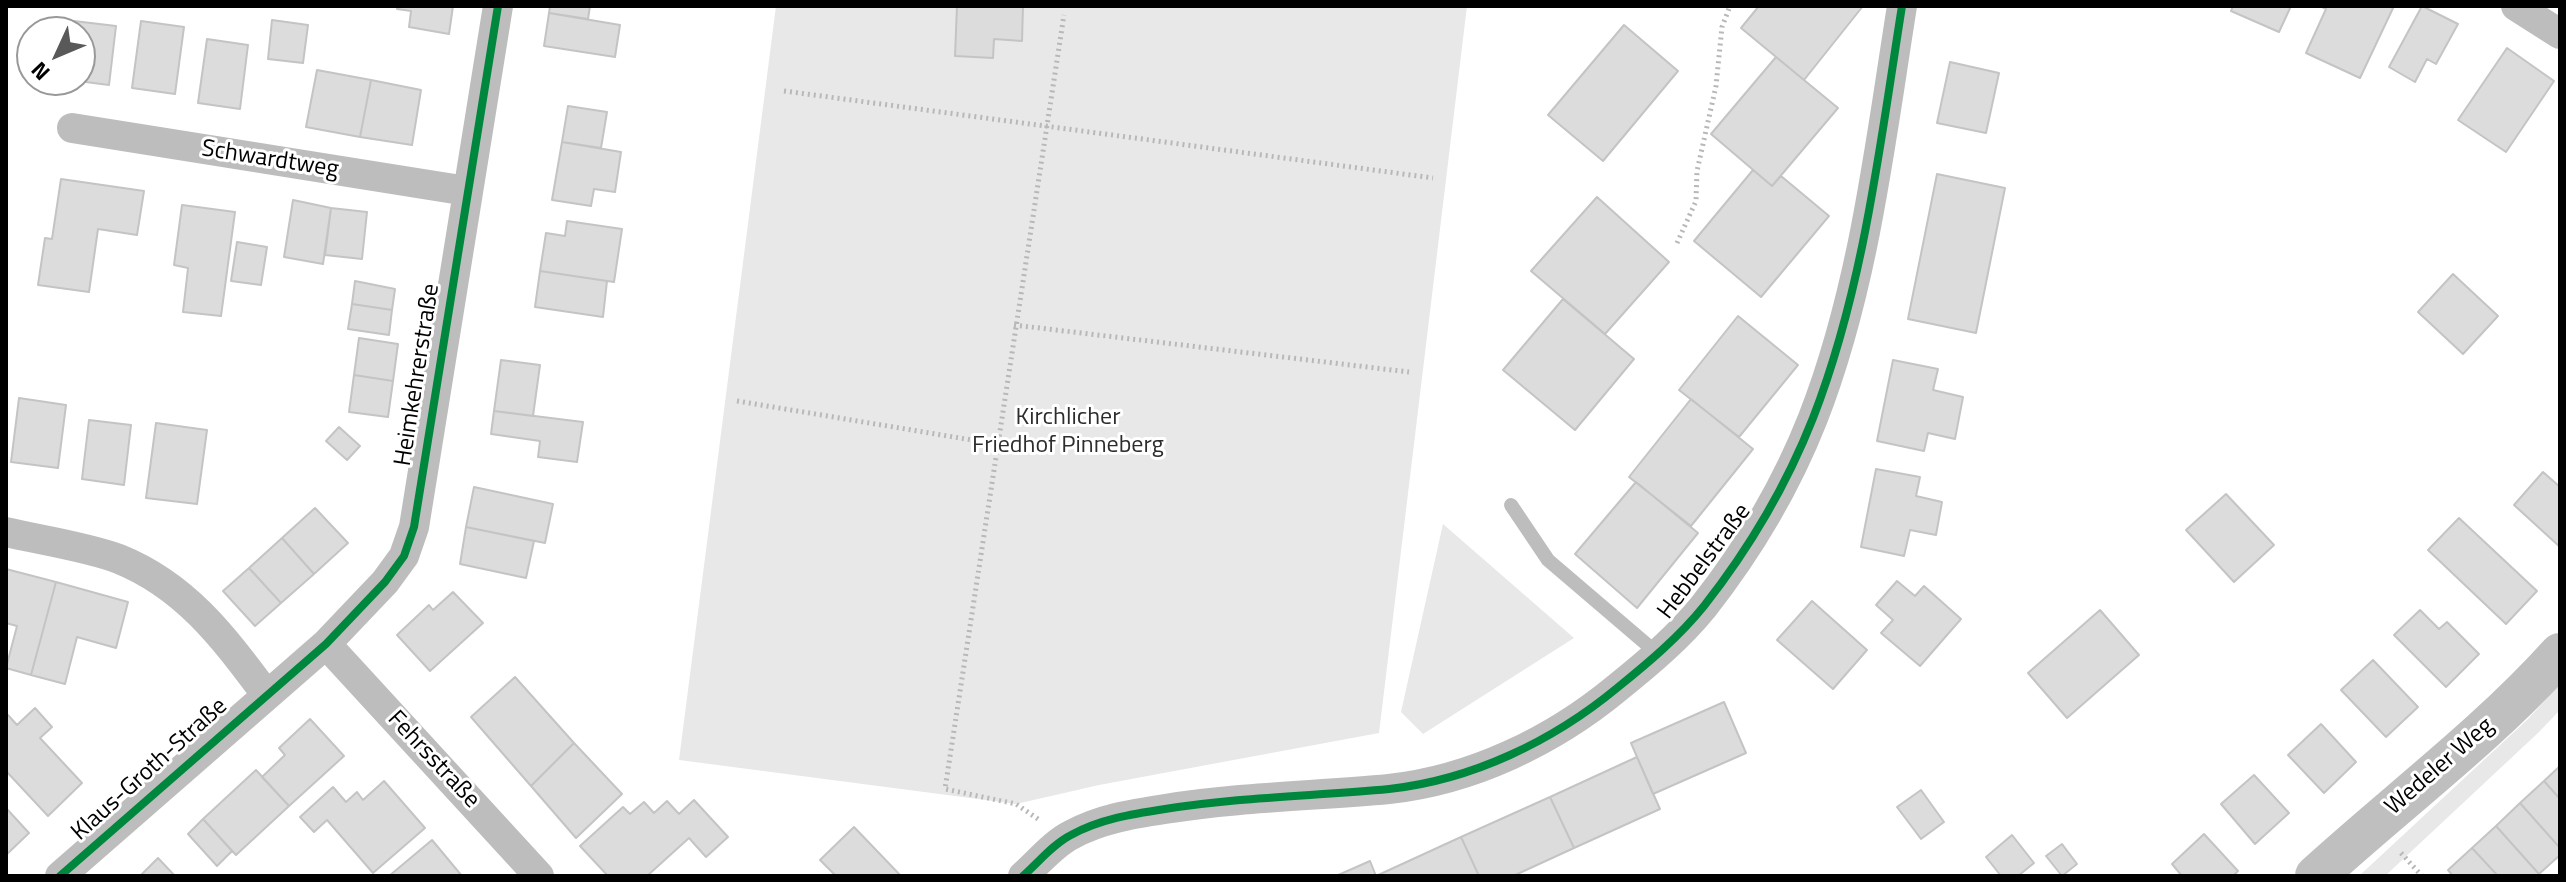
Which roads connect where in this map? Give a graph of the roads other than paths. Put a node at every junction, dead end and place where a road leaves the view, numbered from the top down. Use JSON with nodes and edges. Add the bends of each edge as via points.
{"nodes":[{"id":1,"x":498,"y":6,"type":"edge"},
{"id":2,"x":1902,"y":6,"type":"edge"},
{"id":3,"x":2516,"y":6,"type":"edge"},
{"id":4,"x":2560,"y":34,"type":"edge"},
{"id":5,"x":72,"y":128,"type":"dead end"},
{"id":6,"x":467,"y":191,"type":"junction"},
{"id":7,"x":1511,"y":505,"type":"dead end"},
{"id":8,"x":6,"y":532,"type":"edge"},
{"id":9,"x":326,"y":644,"type":"junction"},
{"id":10,"x":1658,"y":654,"type":"junction"},
{"id":11,"x":2560,"y":654,"type":"edge"},
{"id":12,"x":266,"y":694,"type":"junction"},
{"id":13,"x":60,"y":876,"type":"edge"},
{"id":14,"x":539,"y":876,"type":"edge"},
{"id":15,"x":1023,"y":876,"type":"edge"},
{"id":16,"x":2316,"y":876,"type":"edge"}],
"edges":[{"from":1,"to":6,"type":"street","name":"Heimkehrerstraße"},
{"from":2,"to":10,"type":"street","name":"Hebbelstraße","via":[[1871,203],[1846,313],[1813,419],[1744,549],[1703,607]]},
{"from":3,"to":4,"type":"street"},
{"from":5,"to":6,"type":"street","name":"Schwardtweg"},
{"from":6,"to":9,"type":"street","name":"Heimkehrerstraße","via":[[414,527],[404,556],[385,582]]},
{"from":7,"to":10,"type":"lane","via":[[1548,560]]},
{"from":8,"to":12,"type":"street","via":[[118,559],[174,588],[221,634]]},
{"from":9,"to":12,"type":"street","name":"Heimkehrerstraße"},
{"from":9,"to":14,"type":"street","name":"Fehrsstraße"},
{"from":10,"to":15,"type":"street","name":"Hebbelstraße","via":[[1595,706],[1476,771],[1392,789],[1157,810],[1093,824],[1066,837]]},
{"from":11,"to":16,"type":"main road","name":"Wedeler Weg","via":[[2529,689]]},
{"from":12,"to":13,"type":"street","name":"Klaus-Groth-Straße"}]}
